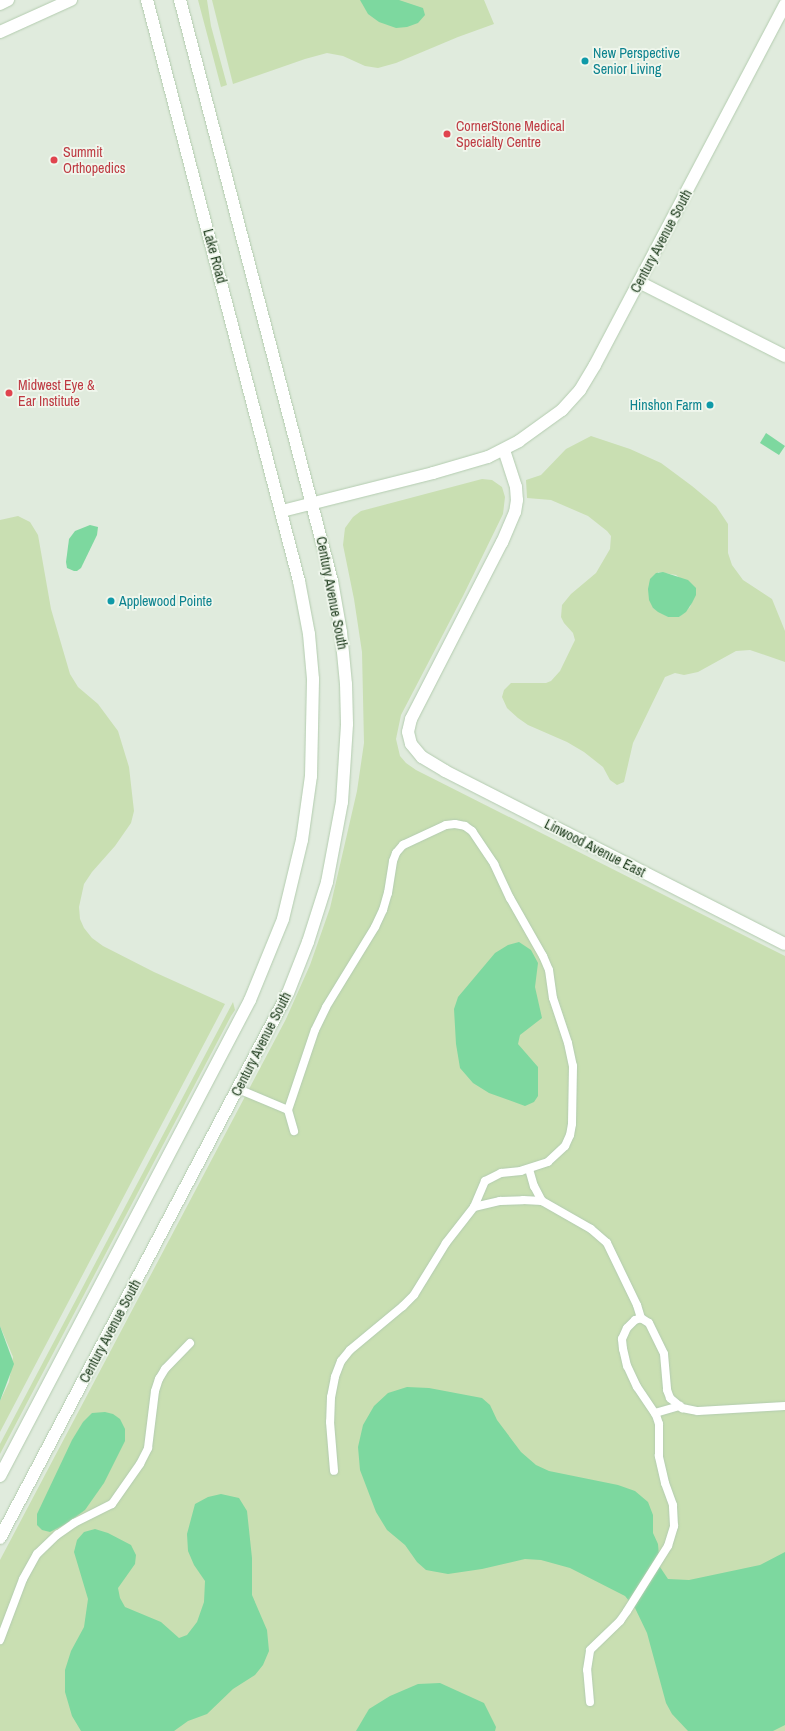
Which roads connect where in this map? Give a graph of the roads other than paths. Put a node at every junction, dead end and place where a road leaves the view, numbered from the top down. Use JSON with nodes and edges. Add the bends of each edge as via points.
{"nodes":[{"id":1,"x":8,"y":0,"type":"edge"},
{"id":2,"x":71,"y":0,"type":"edge"},
{"id":3,"x":147,"y":0,"type":"edge"},
{"id":4,"x":180,"y":0,"type":"edge"},
{"id":5,"x":0,"y":4,"type":"edge"},
{"id":6,"x":785,"y":4,"type":"edge"},
{"id":7,"x":0,"y":32,"type":"edge"},
{"id":8,"x":639,"y":282,"type":"junction"},
{"id":9,"x":785,"y":356,"type":"edge"},
{"id":10,"x":504,"y":450,"type":"junction"},
{"id":11,"x":313,"y":505,"type":"junction"},
{"id":12,"x":282,"y":511,"type":"junction"},
{"id":13,"x":785,"y":944,"type":"edge"},
{"id":14,"x":238,"y":1089,"type":"junction"},
{"id":15,"x":288,"y":1110,"type":"junction"},
{"id":16,"x":294,"y":1131,"type":"dead end"},
{"id":17,"x":529,"y":1169,"type":"junction"},
{"id":18,"x":542,"y":1201,"type":"junction"},
{"id":19,"x":474,"y":1207,"type":"junction"},
{"id":20,"x":641,"y":1318,"type":"junction"},
{"id":21,"x":190,"y":1343,"type":"dead end"},
{"id":22,"x":680,"y":1406,"type":"junction"},
{"id":23,"x":785,"y":1406,"type":"edge"},
{"id":24,"x":655,"y":1413,"type":"junction"},
{"id":25,"x":334,"y":1471,"type":"dead end"},
{"id":26,"x":0,"y":1476,"type":"edge"},
{"id":27,"x":0,"y":1538,"type":"edge"},
{"id":28,"x":0,"y":1640,"type":"edge"},
{"id":29,"x":590,"y":1702,"type":"dead end"}],
"edges":[{"from":1,"to":5,"type":"main road"},
{"from":2,"to":7,"type":"main road"},
{"from":3,"to":12,"type":"main road","name":"Lake Road"},
{"from":4,"to":11,"type":"main road"},
{"from":6,"to":8,"type":"main road","name":"Century Avenue South"},
{"from":8,"to":9,"type":"main road"},
{"from":8,"to":10,"type":"main road","name":"Century Avenue South","via":[[589,376],[574,397],[553,417]]},
{"from":10,"to":11,"type":"main road","name":"Century Avenue South","via":[[469,464]]},
{"from":10,"to":13,"type":"main road","name":"Linwood Avenue East","via":[[517,492],[515,512],[412,716],[408,732],[411,744],[422,757],[445,772]]},
{"from":11,"to":12,"type":"main road","name":"Century Avenue South"},
{"from":11,"to":14,"type":"main road","name":"Century Avenue South","via":[[332,580],[344,655],[347,724],[342,802],[327,882],[306,948],[280,1008]]},
{"from":12,"to":26,"type":"main road","name":"Century Avenue South","via":[[309,634],[314,727],[306,819],[283,919],[244,1012]]},
{"from":14,"to":15,"type":"lane"},
{"from":14,"to":27,"type":"main road","name":"Century Avenue South"},
{"from":15,"to":16,"type":"lane"},
{"from":15,"to":17,"type":"lane","via":[[315,1030],[383,910],[396,853],[403,845],[446,825],[460,825],[472,831],[481,842],[544,956],[553,998],[573,1066],[570,1135],[557,1155],[548,1162]]},
{"from":17,"to":18,"type":"lane"},
{"from":17,"to":19,"type":"lane","via":[[501,1173],[489,1178],[485,1181]]},
{"from":18,"to":19,"type":"lane","via":[[500,1201]]},
{"from":18,"to":20,"type":"lane","via":[[591,1229],[607,1243]]},
{"from":19,"to":25,"type":"lane","via":[[446,1243],[414,1295],[350,1350],[342,1361],[335,1377],[331,1397],[330,1422]]},
{"from":20,"to":22,"type":"lane","via":[[649,1323],[664,1354],[667,1390],[670,1398]]},
{"from":20,"to":24,"type":"lane","via":[[625,1330],[622,1349],[637,1387]]},
{"from":21,"to":28,"type":"lane","via":[[159,1379],[155,1391],[148,1448],[140,1464],[112,1504],[56,1535],[37,1554],[22,1579]]},
{"from":22,"to":23,"type":"lane","via":[[698,1411]]},
{"from":22,"to":24,"type":"lane"},
{"from":24,"to":29,"type":"lane","via":[[659,1424],[659,1456],[674,1515],[674,1526],[668,1546],[627,1611],[590,1650],[587,1670]]}]}
